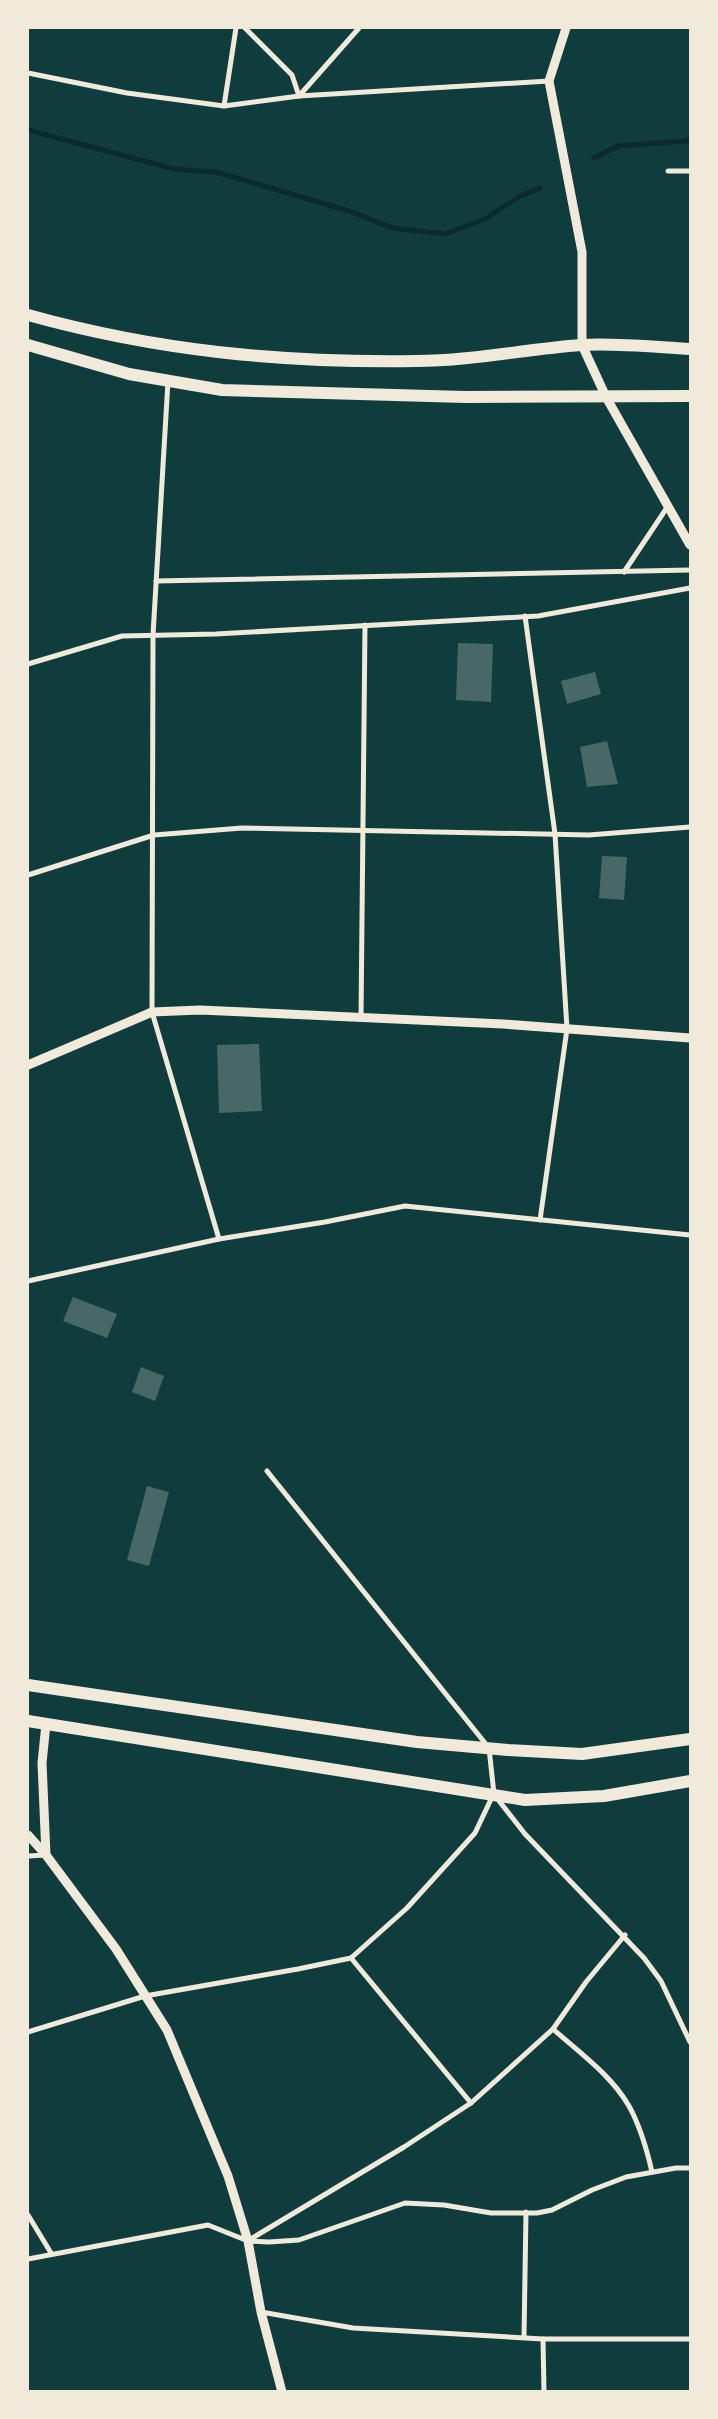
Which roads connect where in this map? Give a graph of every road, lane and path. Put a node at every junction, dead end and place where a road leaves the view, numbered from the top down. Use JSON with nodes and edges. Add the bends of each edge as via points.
{"nodes":[{"id":1,"x":236,"y":28,"type":"edge"},
{"id":2,"x":245,"y":28,"type":"edge"},
{"id":3,"x":359,"y":28,"type":"edge"},
{"id":4,"x":566,"y":28,"type":"edge"},
{"id":5,"x":28,"y":72,"type":"edge"},
{"id":6,"x":549,"y":81,"type":"junction"},
{"id":7,"x":300,"y":96,"type":"junction"},
{"id":8,"x":224,"y":106,"type":"junction"},
{"id":9,"x":668,"y":171,"type":"dead end"},
{"id":10,"x":690,"y":171,"type":"edge"},
{"id":11,"x":28,"y":315,"type":"edge"},
{"id":12,"x":28,"y":345,"type":"edge"},
{"id":13,"x":582,"y":345,"type":"junction"},
{"id":14,"x":690,"y":349,"type":"edge"},
{"id":15,"x":168,"y":381,"type":"junction"},
{"id":16,"x":690,"y":396,"type":"edge"},
{"id":17,"x":606,"y":397,"type":"junction"},
{"id":18,"x":668,"y":506,"type":"junction"},
{"id":19,"x":690,"y":546,"type":"edge"},
{"id":20,"x":690,"y":570,"type":"edge"},
{"id":21,"x":624,"y":572,"type":"junction"},
{"id":22,"x":156,"y":581,"type":"junction"},
{"id":23,"x":690,"y":588,"type":"edge"},
{"id":24,"x":525,"y":616,"type":"junction"},
{"id":25,"x":365,"y":625,"type":"junction"},
{"id":26,"x":153,"y":635,"type":"junction"},
{"id":27,"x":28,"y":664,"type":"edge"},
{"id":28,"x":690,"y":827,"type":"edge"},
{"id":29,"x":363,"y":830,"type":"junction"},
{"id":30,"x":555,"y":834,"type":"junction"},
{"id":31,"x":154,"y":835,"type":"junction"},
{"id":32,"x":28,"y":875,"type":"edge"},
{"id":33,"x":152,"y":1012,"type":"junction"},
{"id":34,"x":361,"y":1018,"type":"junction"},
{"id":35,"x":567,"y":1029,"type":"junction"},
{"id":36,"x":690,"y":1038,"type":"edge"},
{"id":37,"x":28,"y":1065,"type":"edge"},
{"id":38,"x":540,"y":1220,"type":"junction"},
{"id":39,"x":690,"y":1235,"type":"edge"},
{"id":40,"x":219,"y":1239,"type":"junction"},
{"id":41,"x":28,"y":1281,"type":"edge"},
{"id":42,"x":267,"y":1471,"type":"dead end"},
{"id":43,"x":28,"y":1685,"type":"edge"},
{"id":44,"x":28,"y":1721,"type":"edge"},
{"id":45,"x":46,"y":1724,"type":"junction"},
{"id":46,"x":690,"y":1738,"type":"edge"},
{"id":47,"x":489,"y":1748,"type":"junction"},
{"id":48,"x":690,"y":1781,"type":"edge"},
{"id":49,"x":494,"y":1794,"type":"junction"},
{"id":50,"x":28,"y":1835,"type":"edge"},
{"id":51,"x":46,"y":1855,"type":"junction"},
{"id":52,"x":28,"y":1856,"type":"edge"},
{"id":53,"x":625,"y":1935,"type":"junction"},
{"id":54,"x":351,"y":1958,"type":"junction"},
{"id":55,"x":146,"y":1996,"type":"junction"},
{"id":56,"x":554,"y":2029,"type":"junction"},
{"id":57,"x":28,"y":2032,"type":"edge"},
{"id":58,"x":690,"y":2042,"type":"edge"},
{"id":59,"x":471,"y":2103,"type":"junction"},
{"id":60,"x":690,"y":2168,"type":"edge"},
{"id":61,"x":652,"y":2172,"type":"junction"},
{"id":62,"x":526,"y":2212,"type":"junction"},
{"id":63,"x":28,"y":2215,"type":"edge"},
{"id":64,"x":248,"y":2241,"type":"junction"},
{"id":65,"x":51,"y":2253,"type":"junction"},
{"id":66,"x":28,"y":2259,"type":"edge"},
{"id":67,"x":262,"y":2312,"type":"junction"},
{"id":68,"x":524,"y":2337,"type":"junction"},
{"id":69,"x":543,"y":2339,"type":"junction"},
{"id":70,"x":690,"y":2340,"type":"edge"},
{"id":71,"x":282,"y":2392,"type":"edge"},
{"id":72,"x":544,"y":2392,"type":"edge"}],
"edges":[{"from":1,"to":8,"type":"street"},
{"from":2,"to":7,"type":"street","via":[[292,75]]},
{"from":3,"to":7,"type":"street"},
{"from":4,"to":6,"type":"street"},
{"from":5,"to":8,"type":"street","via":[[127,93]]},
{"from":6,"to":7,"type":"street"},
{"from":6,"to":13,"type":"street","via":[[582,252]]},
{"from":7,"to":8,"type":"street"},
{"from":9,"to":10,"type":"street"},
{"from":11,"to":13,"type":"main road","via":[[81,330],[206,352],[284,360],[418,361]]},
{"from":12,"to":15,"type":"main road","via":[[128,374]]},
{"from":13,"to":14,"type":"main road"},
{"from":13,"to":17,"type":"street"},
{"from":15,"to":17,"type":"main road","via":[[222,390],[465,397]]},
{"from":15,"to":22,"type":"street"},
{"from":16,"to":17,"type":"main road"},
{"from":17,"to":18,"type":"street"},
{"from":18,"to":19,"type":"street"},
{"from":18,"to":21,"type":"street"},
{"from":20,"to":21,"type":"street"},
{"from":21,"to":22,"type":"street"},
{"from":22,"to":26,"type":"street"},
{"from":23,"to":24,"type":"street"},
{"from":24,"to":25,"type":"street"},
{"from":24,"to":30,"type":"street"},
{"from":25,"to":26,"type":"street"},
{"from":25,"to":29,"type":"street"},
{"from":26,"to":27,"type":"street","via":[[122,636]]},
{"from":26,"to":31,"type":"street"},
{"from":28,"to":30,"type":"street"},
{"from":29,"to":30,"type":"street"},
{"from":29,"to":31,"type":"street","via":[[242,828]]},
{"from":29,"to":34,"type":"street"},
{"from":30,"to":35,"type":"street"},
{"from":31,"to":32,"type":"street"},
{"from":31,"to":33,"type":"street"},
{"from":33,"to":34,"type":"street","via":[[200,1010]]},
{"from":33,"to":37,"type":"street"},
{"from":33,"to":40,"type":"street"},
{"from":34,"to":35,"type":"street"},
{"from":35,"to":36,"type":"street"},
{"from":35,"to":38,"type":"street"},
{"from":38,"to":39,"type":"street"},
{"from":38,"to":40,"type":"street","via":[[405,1206]]},
{"from":40,"to":41,"type":"street"},
{"from":42,"to":47,"type":"street"},
{"from":43,"to":47,"type":"main road","via":[[417,1742]]},
{"from":44,"to":45,"type":"main road"},
{"from":45,"to":49,"type":"main road"},
{"from":45,"to":51,"type":"street","via":[[42,1763]]},
{"from":46,"to":47,"type":"main road","via":[[582,1754]]},
{"from":47,"to":49,"type":"street"},
{"from":48,"to":49,"type":"main road","via":[[604,1796],[525,1800]]},
{"from":49,"to":53,"type":"street","via":[[525,1834]]},
{"from":49,"to":54,"type":"street","via":[[475,1833],[407,1908]]},
{"from":50,"to":51,"type":"street"},
{"from":51,"to":52,"type":"street"},
{"from":51,"to":55,"type":"street","via":[[116,1949]]},
{"from":53,"to":56,"type":"street","via":[[586,1982]]},
{"from":53,"to":58,"type":"street","via":[[661,1981]]},
{"from":54,"to":55,"type":"street"},
{"from":54,"to":59,"type":"street"},
{"from":55,"to":57,"type":"street"},
{"from":55,"to":64,"type":"street","via":[[166,2030],[220,2158]]},
{"from":56,"to":59,"type":"street"},
{"from":56,"to":61,"type":"street","via":[[602,2071],[629,2106]]},
{"from":59,"to":64,"type":"street"},
{"from":60,"to":61,"type":"street"},
{"from":61,"to":62,"type":"street","via":[[626,2177],[552,2210]]},
{"from":62,"to":64,"type":"street","via":[[492,2213],[405,2203],[299,2240]]},
{"from":62,"to":68,"type":"street"},
{"from":63,"to":65,"type":"street"},
{"from":64,"to":65,"type":"street","via":[[208,2225]]},
{"from":64,"to":67,"type":"street"},
{"from":65,"to":66,"type":"street"},
{"from":67,"to":68,"type":"street","via":[[353,2328]]},
{"from":67,"to":71,"type":"street"},
{"from":68,"to":69,"type":"street"},
{"from":69,"to":70,"type":"street"},
{"from":69,"to":72,"type":"street"}]}
